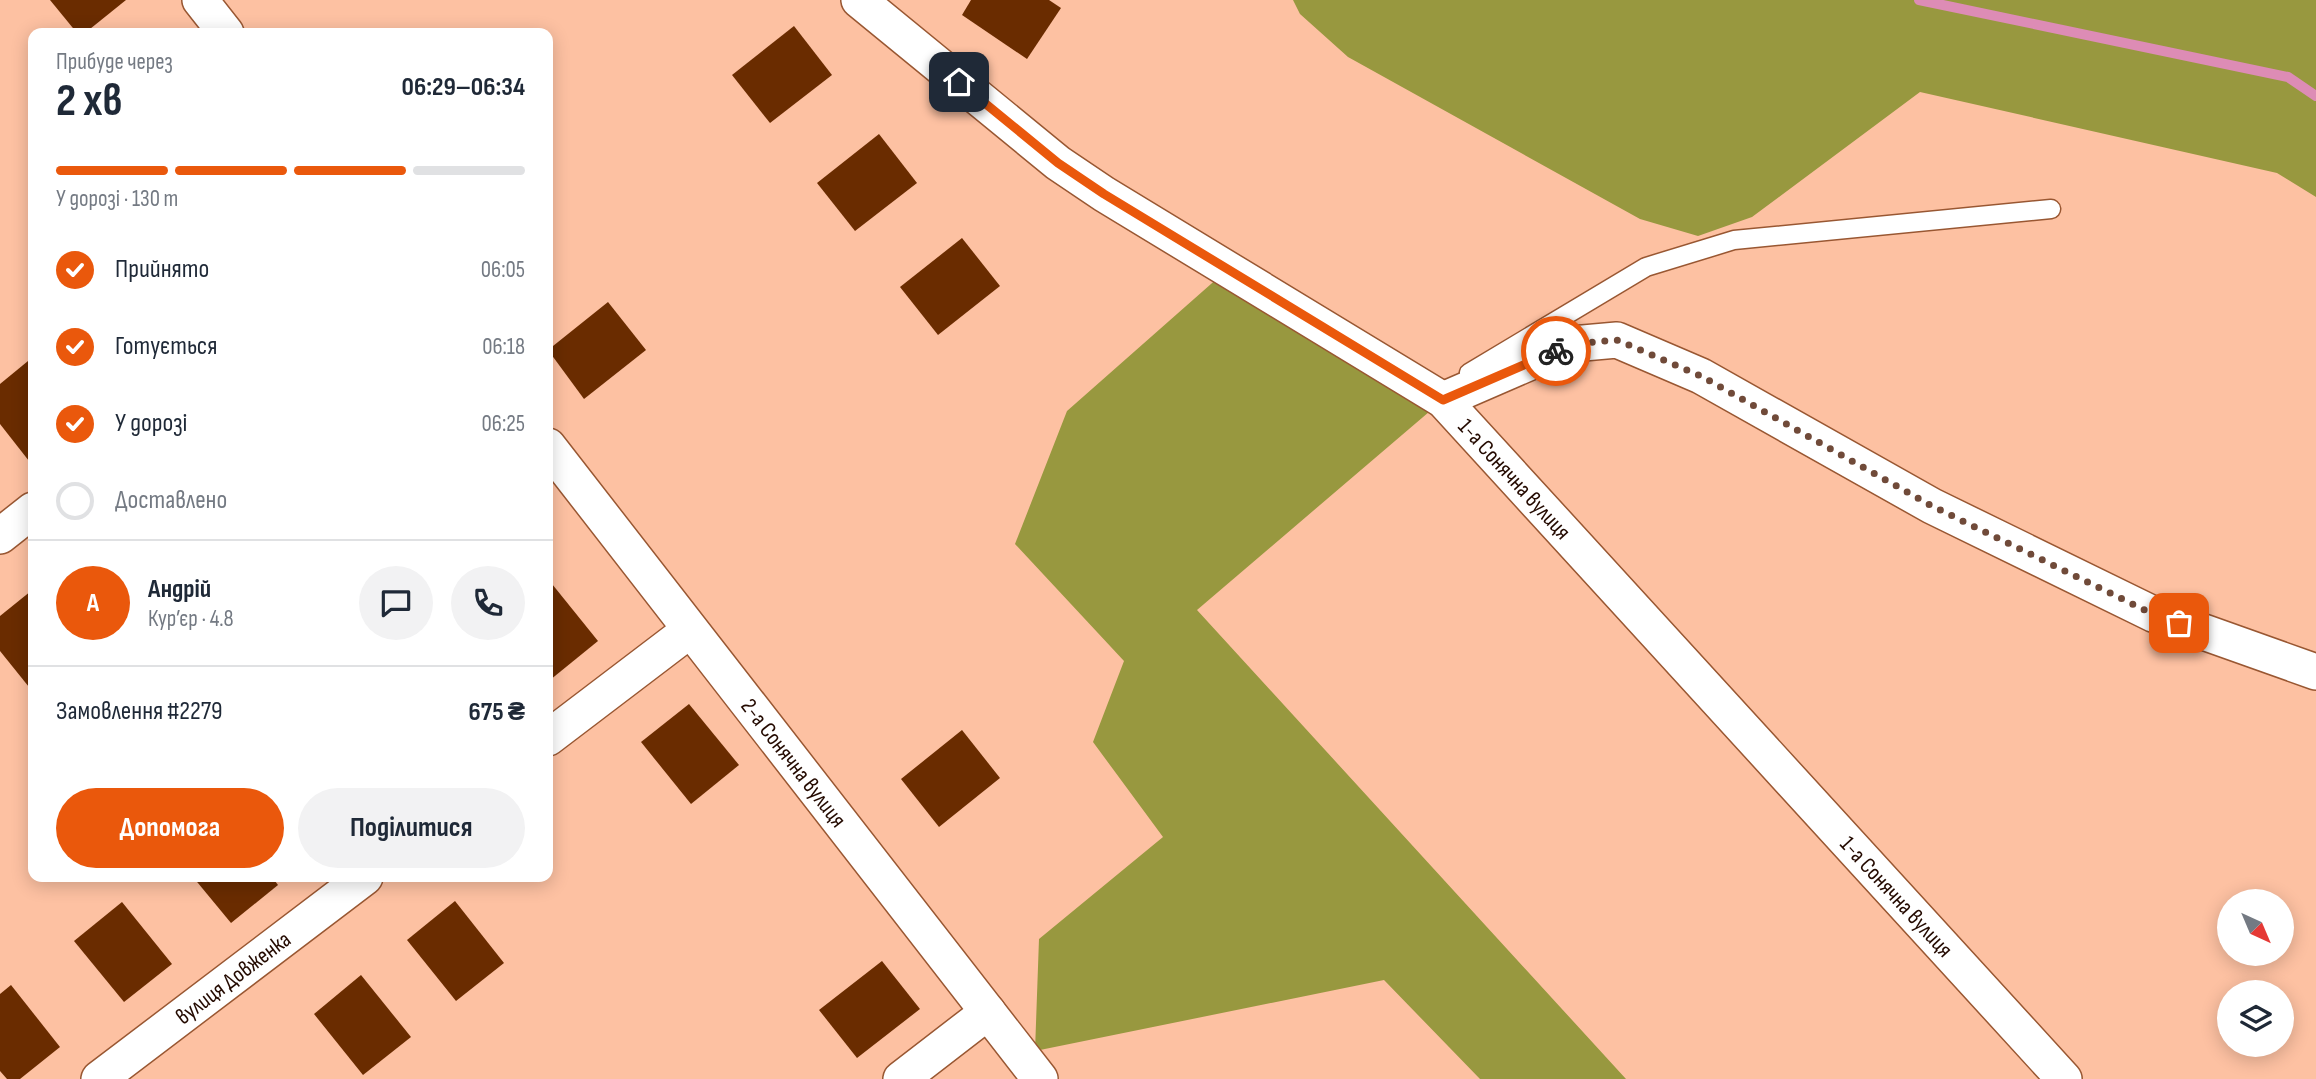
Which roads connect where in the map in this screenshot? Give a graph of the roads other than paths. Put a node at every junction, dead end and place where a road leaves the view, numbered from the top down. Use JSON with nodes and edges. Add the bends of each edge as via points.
{"nodes":[{"id":1,"x":200,"y":0,"type":"edge"},
{"id":2,"x":859,"y":0,"type":"edge"},
{"id":3,"x":222,"y":28,"type":"edge"},
{"id":4,"x":2051,"y":209,"type":"dead end"},
{"id":5,"x":1443,"y":400,"type":"junction"},
{"id":6,"x":553,"y":452,"type":"edge"},
{"id":7,"x":28,"y":514,"type":"edge"},
{"id":8,"x":0,"y":536,"type":"edge"},
{"id":9,"x":690,"y":630,"type":"junction"},
{"id":10,"x":2316,"y":672,"type":"edge"},
{"id":11,"x":553,"y":734,"type":"edge"},
{"id":12,"x":358,"y":882,"type":"edge"},
{"id":13,"x":988,"y":1012,"type":"junction"},
{"id":14,"x":99,"y":1079,"type":"edge"},
{"id":15,"x":901,"y":1079,"type":"edge"},
{"id":16,"x":1040,"y":1079,"type":"edge"},
{"id":17,"x":2064,"y":1079,"type":"edge"}],
"edges":[{"from":1,"to":3,"type":"street"},
{"from":2,"to":5,"type":"street","name":"1-а Сонячна вулиця","via":[[1058,163]]},
{"from":4,"to":5,"type":"lane","via":[[1734,240],[1646,267],[1457,380]]},
{"from":5,"to":10,"type":"street","via":[[1572,344],[1617,340],[1701,376],[1932,506],[2153,614]]},
{"from":5,"to":17,"type":"street","name":"1-а Сонячна вулиця"},
{"from":6,"to":9,"type":"street","name":"2-а Сонячна вулиця"},
{"from":7,"to":8,"type":"street"},
{"from":9,"to":11,"type":"street"},
{"from":9,"to":13,"type":"street","name":"2-а Сонячна вулиця"},
{"from":12,"to":14,"type":"street","name":"вулиця Довженка"},
{"from":13,"to":15,"type":"street"},
{"from":13,"to":16,"type":"street","name":"2-а Сонячна вулиця"}]}
